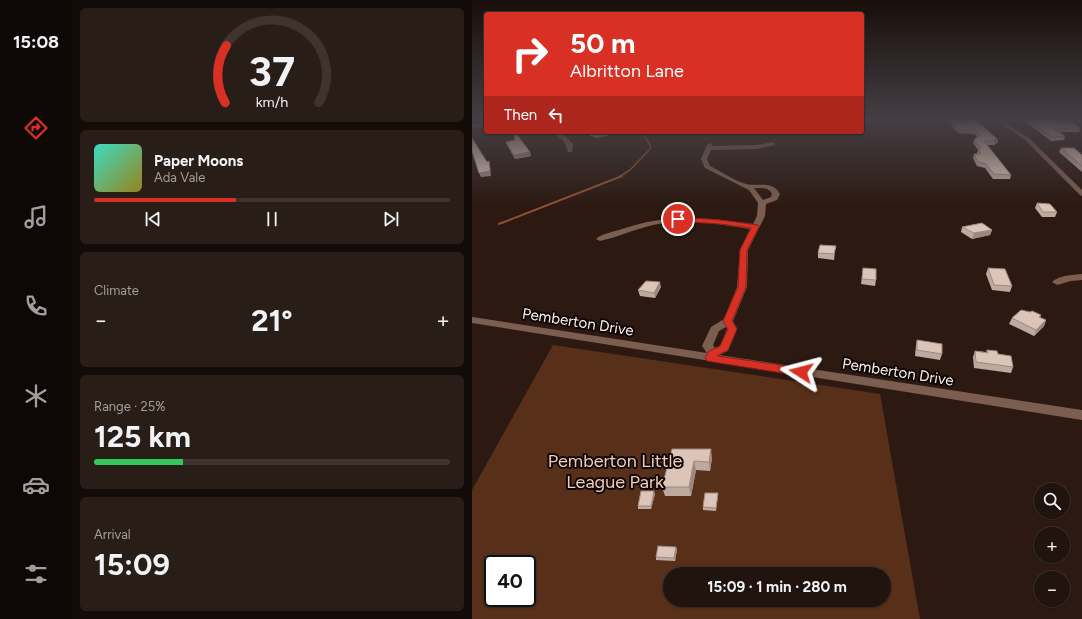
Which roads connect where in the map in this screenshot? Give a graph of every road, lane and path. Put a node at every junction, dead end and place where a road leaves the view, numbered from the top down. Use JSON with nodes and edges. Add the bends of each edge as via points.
{"nodes":[{"id":1,"x":709,"y":148,"type":"edge"},
{"id":2,"x":1037,"y":148,"type":"edge"},
{"id":3,"x":746,"y":186,"type":"junction"},
{"id":4,"x":1082,"y":194,"type":"edge"},
{"id":5,"x":762,"y":203,"type":"junction"},
{"id":6,"x":755,"y":227,"type":"junction"},
{"id":7,"x":600,"y":239,"type":"dead end"},
{"id":8,"x":1082,"y":276,"type":"edge"},
{"id":9,"x":1057,"y":282,"type":"dead end"},
{"id":10,"x":472,"y":320,"type":"edge"},
{"id":11,"x":728,"y":321,"type":"junction"},
{"id":12,"x":712,"y":356,"type":"junction"},
{"id":13,"x":1082,"y":415,"type":"edge"}],
"edges":[{"from":1,"to":3,"type":"street","via":[[704,160],[707,167]]},
{"from":2,"to":4,"type":"street"},
{"from":3,"to":5,"type":"street"},
{"from":3,"to":5,"type":"street","via":[[766,186],[774,190],[774,198]]},
{"from":5,"to":6,"type":"street","via":[[761,216]]},
{"from":6,"to":7,"type":"street","via":[[688,219],[668,220]]},
{"from":6,"to":11,"type":"street","via":[[744,250],[742,287]]},
{"from":8,"to":9,"type":"street"},
{"from":10,"to":12,"type":"street","name":"Pemberton Drive"},
{"from":11,"to":12,"type":"street","via":[[732,329],[724,348]]},
{"from":11,"to":12,"type":"street","via":[[715,329],[706,346]]},
{"from":12,"to":13,"type":"street","name":"Pemberton Drive"}]}
